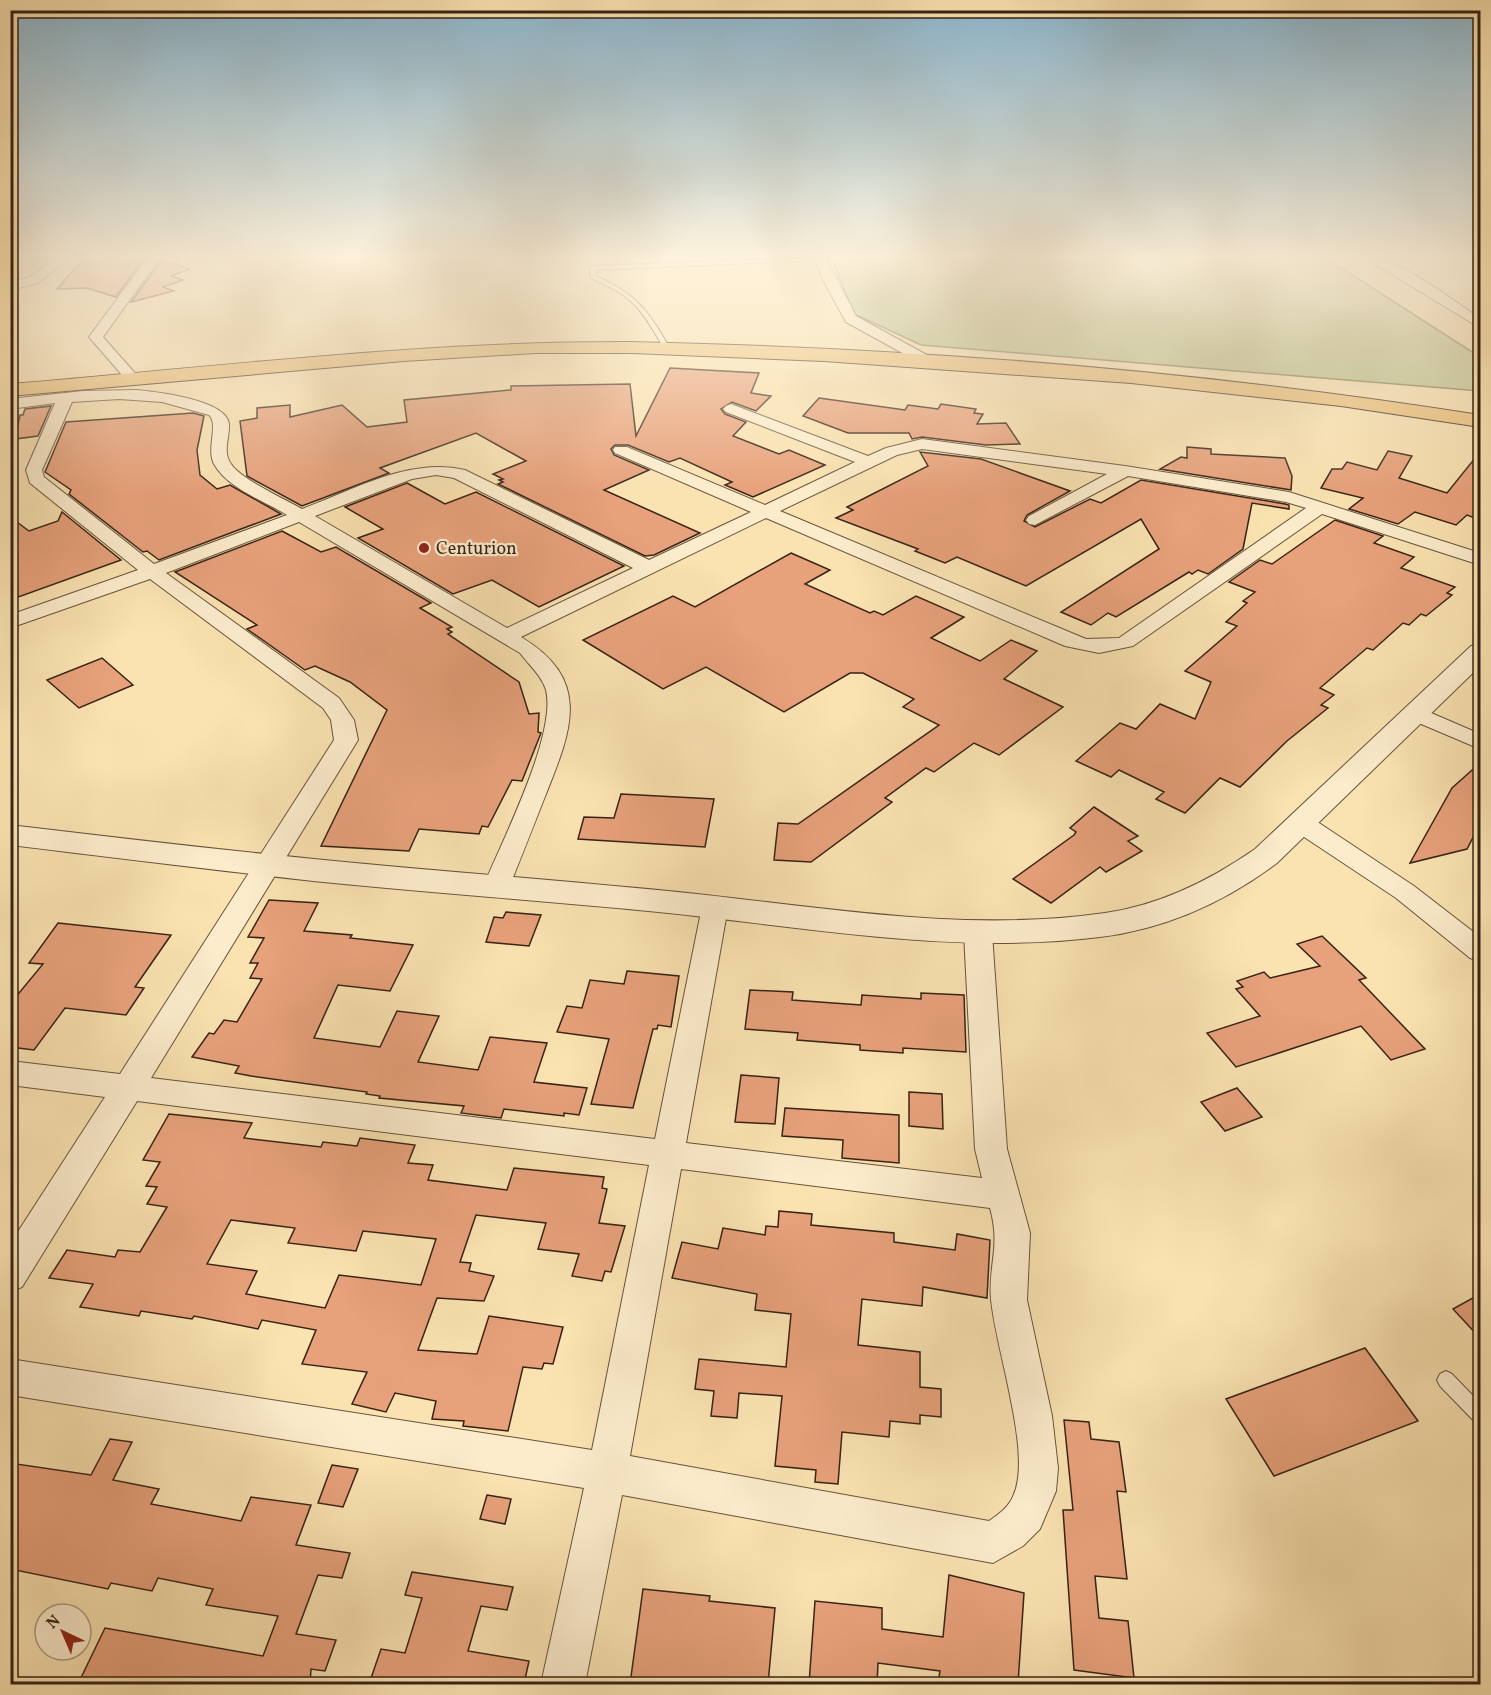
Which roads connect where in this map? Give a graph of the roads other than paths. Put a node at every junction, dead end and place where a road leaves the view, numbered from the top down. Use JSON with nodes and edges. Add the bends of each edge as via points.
{"nodes":[{"id":1,"x":97,"y":335,"type":"edge"},
{"id":2,"x":659,"y":335,"type":"edge"},
{"id":3,"x":880,"y":335,"type":"edge"},
{"id":4,"x":666,"y":347,"type":"junction"},
{"id":5,"x":929,"y":362,"type":"junction"},
{"id":6,"x":134,"y":380,"type":"junction"},
{"id":7,"x":10,"y":390,"type":"edge"},
{"id":8,"x":65,"y":399,"type":"junction"},
{"id":9,"x":10,"y":404,"type":"edge"},
{"id":10,"x":731,"y":409,"type":"dead end"},
{"id":11,"x":1480,"y":421,"type":"edge"},
{"id":12,"x":621,"y":450,"type":"dead end"},
{"id":13,"x":869,"y":462,"type":"junction"},
{"id":14,"x":1125,"y":471,"type":"junction"},
{"id":15,"x":1321,"y":506,"type":"junction"},
{"id":16,"x":769,"y":512,"type":"junction"},
{"id":17,"x":301,"y":516,"type":"junction"},
{"id":18,"x":1035,"y":520,"type":"dead end"},
{"id":19,"x":1480,"y":559,"type":"edge"},
{"id":20,"x":649,"y":568,"type":"junction"},
{"id":21,"x":152,"y":572,"type":"junction"},
{"id":22,"x":10,"y":622,"type":"edge"},
{"id":23,"x":506,"y":636,"type":"junction"},
{"id":24,"x":1480,"y":652,"type":"edge"},
{"id":25,"x":1415,"y":713,"type":"junction"},
{"id":26,"x":1480,"y":742,"type":"edge"},
{"id":27,"x":1300,"y":824,"type":"junction"},
{"id":28,"x":10,"y":836,"type":"edge"},
{"id":29,"x":267,"y":865,"type":"junction"},
{"id":30,"x":497,"y":885,"type":"junction"},
{"id":31,"x":715,"y":907,"type":"junction"},
{"id":32,"x":978,"y":933,"type":"junction"},
{"id":33,"x":1480,"y":951,"type":"edge"},
{"id":34,"x":10,"y":1073,"type":"edge"},
{"id":35,"x":127,"y":1086,"type":"junction"},
{"id":36,"x":666,"y":1155,"type":"junction"},
{"id":37,"x":1001,"y":1194,"type":"junction"},
{"id":38,"x":10,"y":1276,"type":"edge"},
{"id":39,"x":10,"y":1377,"type":"edge"},
{"id":40,"x":1446,"y":1380,"type":"dead end"},
{"id":41,"x":1480,"y":1415,"type":"edge"},
{"id":42,"x":607,"y":1472,"type":"junction"},
{"id":43,"x":563,"y":1684,"type":"edge"}],
"edges":[{"from":1,"to":6,"type":"street"},
{"from":2,"to":4,"type":"lane"},
{"from":3,"to":5,"type":"street"},
{"from":4,"to":5,"type":"highway"},
{"from":4,"to":6,"type":"highway","via":[[491,350]]},
{"from":5,"to":11,"type":"highway","via":[[1070,370],[1220,385]]},
{"from":6,"to":7,"type":"highway"},
{"from":8,"to":9,"type":"street"},
{"from":8,"to":17,"type":"street","via":[[154,396],[214,412],[223,421],[216,447],[222,466]]},
{"from":8,"to":21,"type":"street","via":[[34,470],[36,479]]},
{"from":10,"to":13,"type":"street"},
{"from":12,"to":16,"type":"street"},
{"from":13,"to":14,"type":"street","via":[[892,451],[922,444]]},
{"from":13,"to":16,"type":"street"},
{"from":14,"to":15,"type":"street","via":[[1289,497]]},
{"from":14,"to":18,"type":"street"},
{"from":15,"to":16,"type":"street","via":[[1126,642],[1111,648],[1072,642]]},
{"from":15,"to":19,"type":"street"},
{"from":16,"to":20,"type":"street"},
{"from":17,"to":20,"type":"street","via":[[408,475],[449,471]]},
{"from":17,"to":21,"type":"street"},
{"from":17,"to":23,"type":"street"},
{"from":20,"to":23,"type":"street"},
{"from":21,"to":22,"type":"street"},
{"from":21,"to":29,"type":"street","via":[[331,703],[343,720],[346,740]]},
{"from":23,"to":30,"type":"street","via":[[527,649],[545,669],[557,690],[559,706],[556,739]]},
{"from":24,"to":25,"type":"street"},
{"from":25,"to":26,"type":"street"},
{"from":25,"to":27,"type":"street"},
{"from":27,"to":32,"type":"street","via":[[1236,879],[1153,914],[1059,930]]},
{"from":27,"to":33,"type":"street","via":[[1405,892]]},
{"from":28,"to":29,"type":"street"},
{"from":29,"to":30,"type":"street"},
{"from":29,"to":35,"type":"street"},
{"from":30,"to":31,"type":"street"},
{"from":31,"to":32,"type":"street"},
{"from":31,"to":36,"type":"street"},
{"from":32,"to":37,"type":"street","via":[[991,1149]]},
{"from":34,"to":35,"type":"street"},
{"from":35,"to":36,"type":"street"},
{"from":35,"to":38,"type":"street"},
{"from":36,"to":37,"type":"street"},
{"from":36,"to":42,"type":"street"},
{"from":37,"to":42,"type":"street","via":[[1014,1235],[1009,1299],[1033,1412],[1037,1476],[1031,1507],[1016,1528],[993,1542]]},
{"from":39,"to":42,"type":"street"},
{"from":40,"to":41,"type":"lane"},
{"from":42,"to":43,"type":"street"}]}
